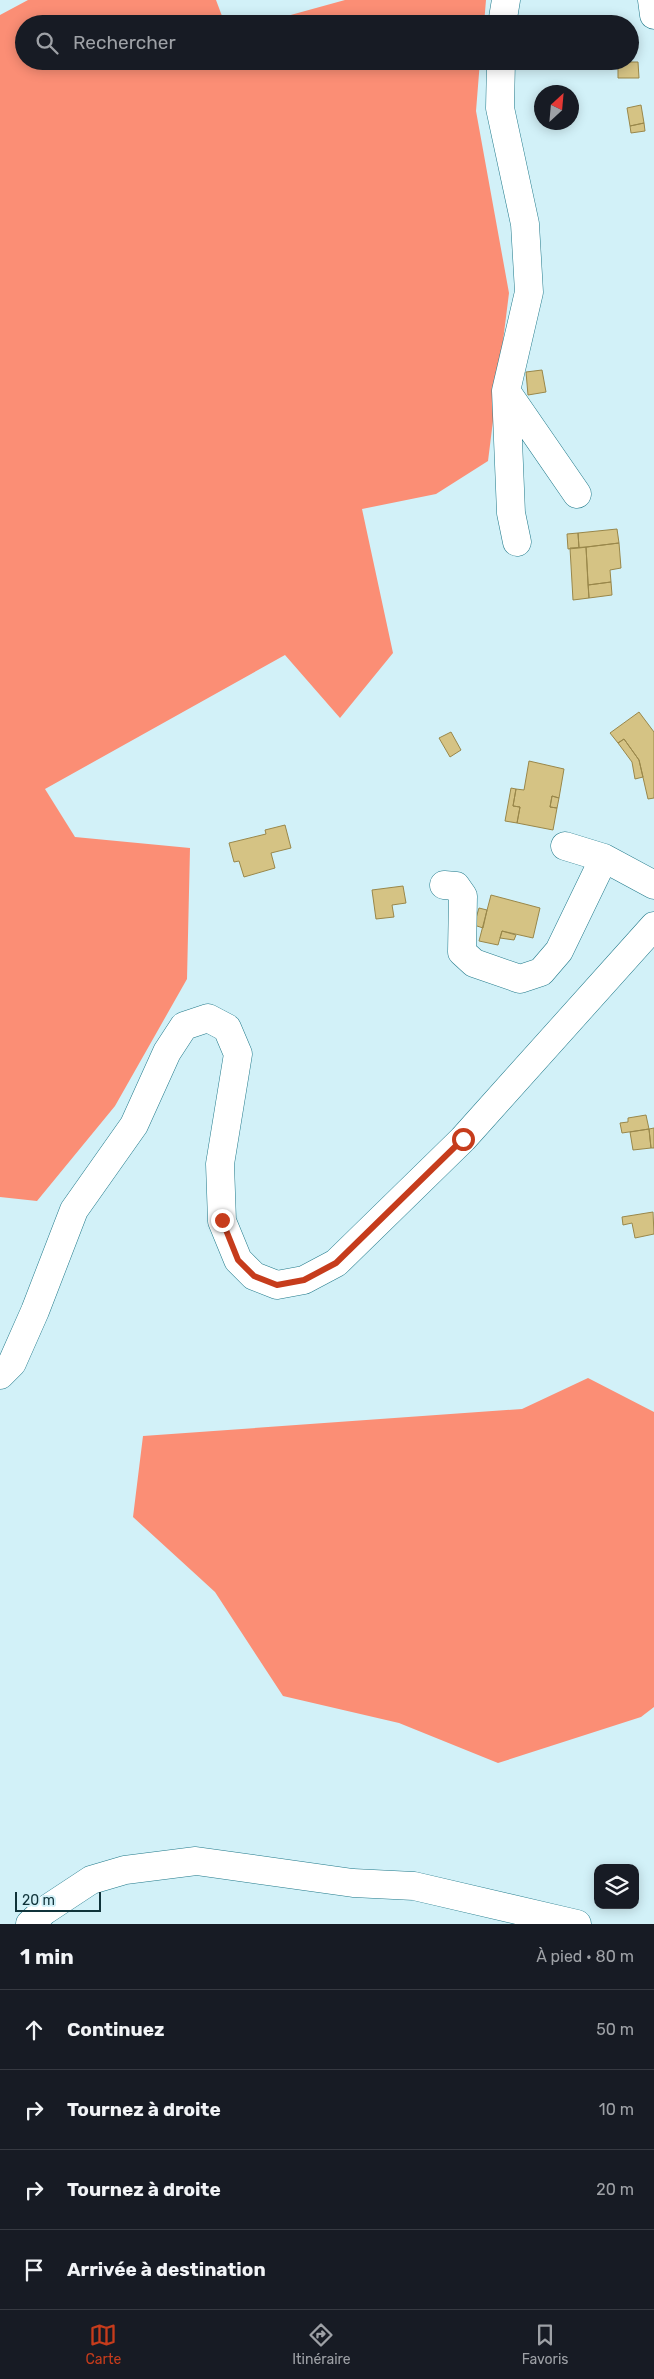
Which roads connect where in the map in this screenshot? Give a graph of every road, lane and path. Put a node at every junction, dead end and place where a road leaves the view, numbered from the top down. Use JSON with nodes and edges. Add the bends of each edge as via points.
{"nodes":[{"id":1,"x":506,"y":0,"type":"edge"},
{"id":2,"x":652,"y":0,"type":"edge"},
{"id":3,"x":504,"y":15,"type":"edge"},
{"id":4,"x":654,"y":15,"type":"edge"},
{"id":5,"x":501,"y":70,"type":"edge"},
{"id":6,"x":506,"y":391,"type":"junction"},
{"id":7,"x":577,"y":494,"type":"dead end"},
{"id":8,"x":517,"y":542,"type":"dead end"},
{"id":9,"x":565,"y":846,"type":"dead end"},
{"id":10,"x":604,"y":858,"type":"junction"},
{"id":11,"x":444,"y":885,"type":"dead end"},
{"id":12,"x":654,"y":885,"type":"edge"},
{"id":13,"x":654,"y":926,"type":"edge"},
{"id":14,"x":0,"y":1375,"type":"edge"},
{"id":15,"x":30,"y":1924,"type":"edge"},
{"id":16,"x":577,"y":1924,"type":"edge"}],
"edges":[{"from":1,"to":3,"type":"lane"},
{"from":2,"to":4,"type":"lane"},
{"from":5,"to":6,"type":"lane","via":[[500,108],[525,224],[530,292]]},
{"from":6,"to":7,"type":"lane"},
{"from":6,"to":8,"type":"lane","via":[[511,513]]},
{"from":9,"to":10,"type":"lane"},
{"from":10,"to":11,"type":"lane","via":[[559,951],[541,972],[520,979],[474,963],[462,952],[463,896],[456,886]]},
{"from":10,"to":12,"type":"lane"},
{"from":13,"to":14,"type":"lane","via":[[463,1139],[336,1263],[304,1280],[277,1285],[254,1276],[238,1260],[222,1220],[220,1164],[238,1054],[228,1028],[208,1018],[184,1026],[167,1052],[134,1125],[74,1210],[12,1363]]},
{"from":15,"to":16,"type":"lane","via":[[91,1880],[125,1870],[196,1861],[352,1883],[414,1886]]}]}
